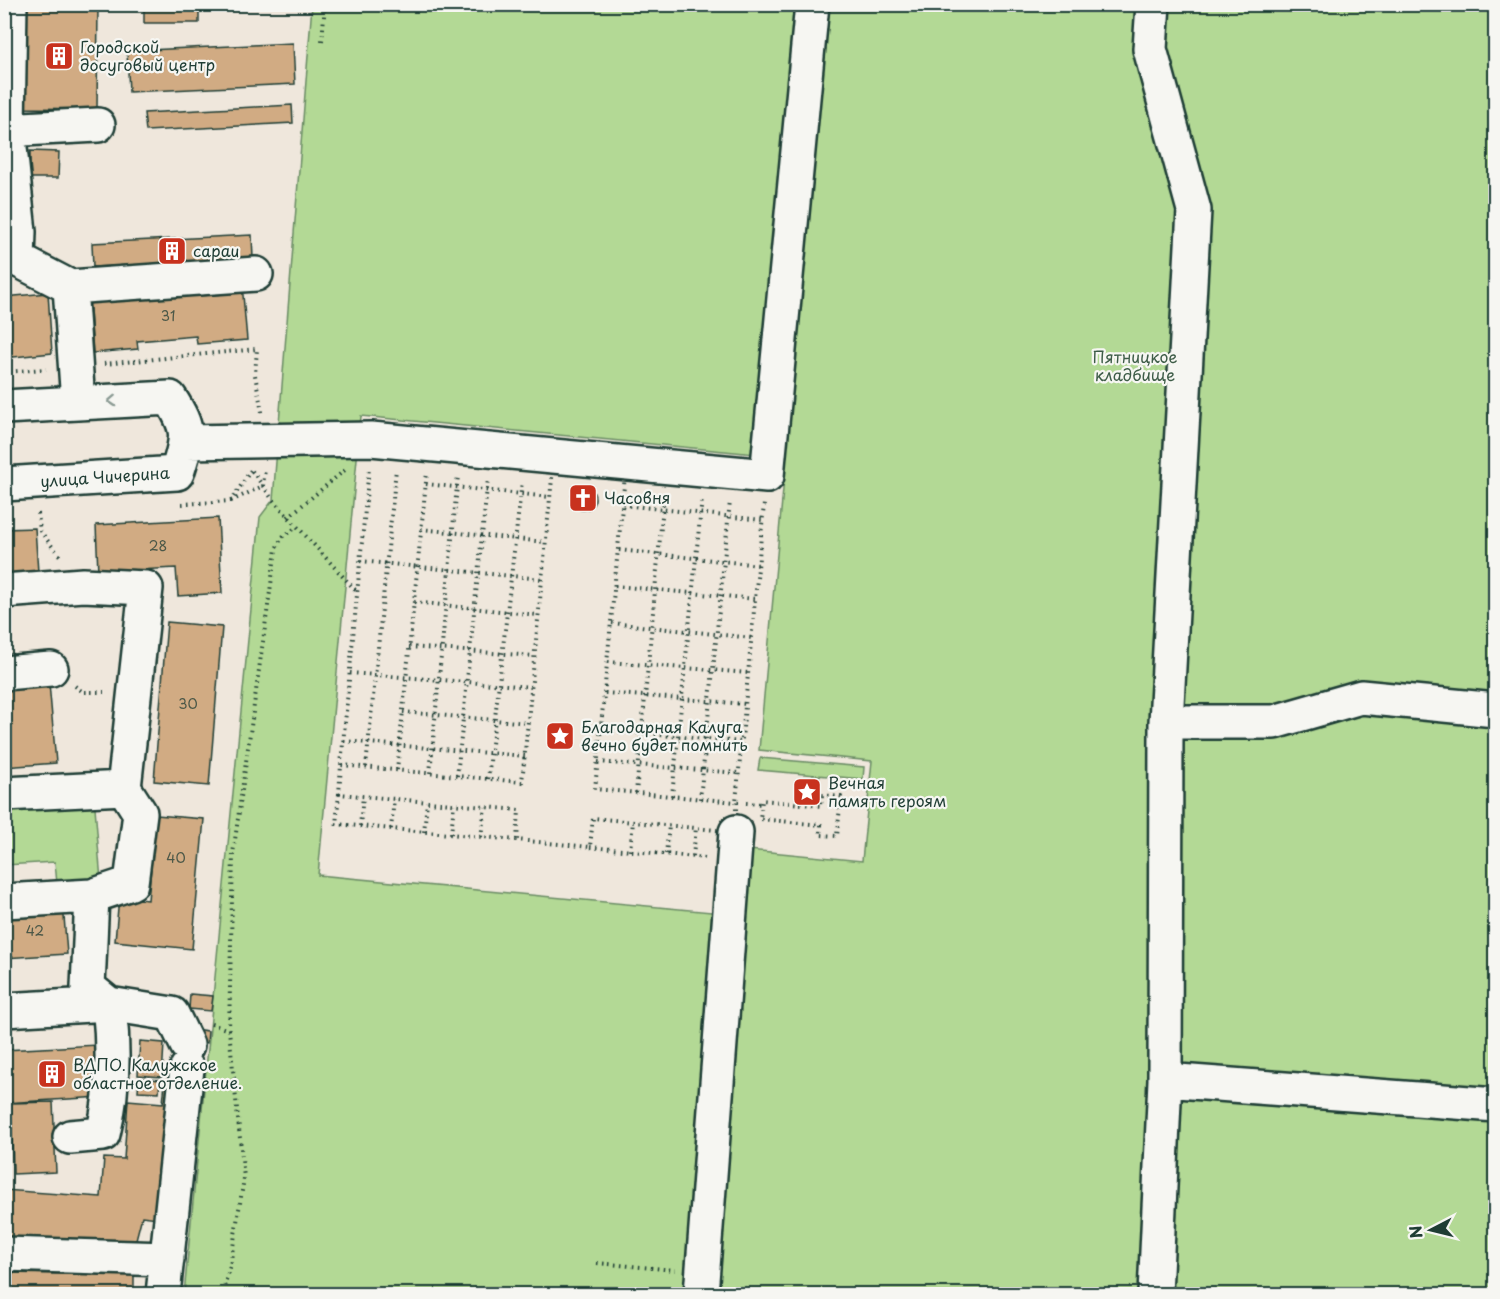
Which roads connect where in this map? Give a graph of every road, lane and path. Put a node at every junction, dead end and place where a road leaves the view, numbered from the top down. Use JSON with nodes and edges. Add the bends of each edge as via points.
{"nodes":[{"id":1,"x":10,"y":4,"type":"edge"},
{"id":2,"x":325,"y":4,"type":"edge"},
{"id":3,"x":812,"y":4,"type":"edge"},
{"id":4,"x":1153,"y":4,"type":"edge"},
{"id":5,"x":322,"y":41,"type":"dead end"},
{"id":6,"x":98,"y":125,"type":"dead end"},
{"id":7,"x":6,"y":129,"type":"edge"},
{"id":8,"x":11,"y":261,"type":"edge"},
{"id":9,"x":255,"y":274,"type":"dead end"},
{"id":10,"x":70,"y":287,"type":"junction"},
{"id":11,"x":78,"y":403,"type":"junction"},
{"id":12,"x":4,"y":407,"type":"edge"},
{"id":13,"x":186,"y":442,"type":"junction"},
{"id":14,"x":420,"y":446,"type":"junction"},
{"id":15,"x":525,"y":454,"type":"junction"},
{"id":16,"x":667,"y":467,"type":"junction"},
{"id":17,"x":719,"y":472,"type":"junction"},
{"id":18,"x":767,"y":476,"type":"junction"},
{"id":19,"x":4,"y":484,"type":"edge"},
{"id":20,"x":426,"y":484,"type":"junction"},
{"id":21,"x":457,"y":487,"type":"junction"},
{"id":22,"x":486,"y":490,"type":"junction"},
{"id":23,"x":520,"y":494,"type":"junction"},
{"id":24,"x":550,"y":497,"type":"junction"},
{"id":25,"x":231,"y":501,"type":"dead end"},
{"id":26,"x":623,"y":505,"type":"junction"},
{"id":27,"x":663,"y":509,"type":"junction"},
{"id":28,"x":700,"y":514,"type":"junction"},
{"id":29,"x":288,"y":517,"type":"junction"},
{"id":30,"x":728,"y":517,"type":"junction"},
{"id":31,"x":763,"y":520,"type":"junction"},
{"id":32,"x":297,"y":527,"type":"junction"},
{"id":33,"x":421,"y":529,"type":"junction"},
{"id":34,"x":453,"y":533,"type":"junction"},
{"id":35,"x":482,"y":536,"type":"junction"},
{"id":36,"x":515,"y":539,"type":"junction"},
{"id":37,"x":545,"y":543,"type":"junction"},
{"id":38,"x":619,"y":550,"type":"junction"},
{"id":39,"x":659,"y":555,"type":"junction"},
{"id":40,"x":696,"y":559,"type":"junction"},
{"id":41,"x":360,"y":561,"type":"junction"},
{"id":42,"x":723,"y":562,"type":"junction"},
{"id":43,"x":386,"y":564,"type":"junction"},
{"id":44,"x":759,"y":565,"type":"junction"},
{"id":45,"x":418,"y":567,"type":"junction"},
{"id":46,"x":449,"y":570,"type":"junction"},
{"id":47,"x":478,"y":572,"type":"junction"},
{"id":48,"x":511,"y":576,"type":"junction"},
{"id":49,"x":542,"y":579,"type":"junction"},
{"id":50,"x":615,"y":585,"type":"junction"},
{"id":51,"x":656,"y":589,"type":"junction"},
{"id":52,"x":4,"y":591,"type":"edge"},
{"id":53,"x":357,"y":593,"type":"junction"},
{"id":54,"x":692,"y":593,"type":"junction"},
{"id":55,"x":720,"y":595,"type":"junction"},
{"id":56,"x":756,"y":599,"type":"junction"},
{"id":57,"x":414,"y":602,"type":"junction"},
{"id":58,"x":446,"y":606,"type":"junction"},
{"id":59,"x":474,"y":609,"type":"junction"},
{"id":60,"x":507,"y":612,"type":"junction"},
{"id":61,"x":538,"y":615,"type":"junction"},
{"id":62,"x":612,"y":623,"type":"junction"},
{"id":63,"x":652,"y":628,"type":"junction"},
{"id":64,"x":688,"y":632,"type":"junction"},
{"id":65,"x":716,"y":634,"type":"junction"},
{"id":66,"x":752,"y":638,"type":"junction"},
{"id":67,"x":409,"y":647,"type":"junction"},
{"id":68,"x":441,"y":649,"type":"junction"},
{"id":69,"x":470,"y":651,"type":"junction"},
{"id":70,"x":502,"y":654,"type":"junction"},
{"id":71,"x":534,"y":656,"type":"junction"},
{"id":72,"x":608,"y":662,"type":"junction"},
{"id":73,"x":648,"y":665,"type":"junction"},
{"id":74,"x":685,"y":668,"type":"junction"},
{"id":75,"x":51,"y":669,"type":"joint"},
{"id":76,"x":712,"y":670,"type":"junction"},
{"id":77,"x":4,"y":673,"type":"edge"},
{"id":78,"x":350,"y":673,"type":"junction"},
{"id":79,"x":749,"y":673,"type":"junction"},
{"id":80,"x":375,"y":675,"type":"junction"},
{"id":81,"x":406,"y":677,"type":"junction"},
{"id":82,"x":438,"y":680,"type":"junction"},
{"id":83,"x":467,"y":682,"type":"junction"},
{"id":84,"x":498,"y":685,"type":"junction"},
{"id":85,"x":531,"y":687,"type":"junction"},
{"id":86,"x":135,"y":693,"type":"junction"},
{"id":87,"x":605,"y":693,"type":"junction"},
{"id":88,"x":645,"y":696,"type":"junction"},
{"id":89,"x":681,"y":699,"type":"junction"},
{"id":90,"x":709,"y":701,"type":"junction"},
{"id":91,"x":746,"y":704,"type":"junction"},
{"id":92,"x":1496,"y":710,"type":"edge"},
{"id":93,"x":403,"y":712,"type":"junction"},
{"id":94,"x":435,"y":715,"type":"junction"},
{"id":95,"x":463,"y":717,"type":"junction"},
{"id":96,"x":495,"y":720,"type":"junction"},
{"id":97,"x":1166,"y":722,"type":"junction"},
{"id":98,"x":528,"y":723,"type":"junction"},
{"id":99,"x":601,"y":730,"type":"junction"},
{"id":100,"x":641,"y":733,"type":"junction"},
{"id":101,"x":678,"y":737,"type":"junction"},
{"id":102,"x":705,"y":739,"type":"junction"},
{"id":103,"x":344,"y":741,"type":"junction"},
{"id":104,"x":369,"y":742,"type":"junction"},
{"id":105,"x":742,"y":742,"type":"junction"},
{"id":106,"x":399,"y":745,"type":"junction"},
{"id":107,"x":432,"y":748,"type":"junction"},
{"id":108,"x":460,"y":750,"type":"junction"},
{"id":109,"x":491,"y":753,"type":"junction"},
{"id":110,"x":525,"y":756,"type":"junction"},
{"id":111,"x":598,"y":762,"type":"junction"},
{"id":112,"x":341,"y":765,"type":"junction"},
{"id":113,"x":639,"y":765,"type":"junction"},
{"id":114,"x":366,"y":767,"type":"junction"},
{"id":115,"x":674,"y":768,"type":"junction"},
{"id":116,"x":397,"y":770,"type":"junction"},
{"id":117,"x":702,"y":770,"type":"junction"},
{"id":118,"x":430,"y":773,"type":"junction"},
{"id":119,"x":739,"y":773,"type":"junction"},
{"id":120,"x":457,"y":776,"type":"junction"},
{"id":121,"x":488,"y":779,"type":"junction"},
{"id":122,"x":124,"y":789,"type":"junction"},
{"id":123,"x":636,"y":793,"type":"junction"},
{"id":124,"x":4,"y":794,"type":"edge"},
{"id":125,"x":339,"y":794,"type":"junction"},
{"id":126,"x":363,"y":796,"type":"junction"},
{"id":127,"x":672,"y":796,"type":"junction"},
{"id":128,"x":394,"y":798,"type":"junction"},
{"id":129,"x":699,"y":799,"type":"junction"},
{"id":130,"x":427,"y":802,"type":"junction"},
{"id":131,"x":454,"y":804,"type":"junction"},
{"id":132,"x":762,"y":804,"type":"junction"},
{"id":133,"x":485,"y":807,"type":"junction"},
{"id":134,"x":633,"y":822,"type":"junction"},
{"id":135,"x":360,"y":826,"type":"junction"},
{"id":136,"x":669,"y":826,"type":"junction"},
{"id":137,"x":696,"y":828,"type":"junction"},
{"id":138,"x":391,"y":829,"type":"junction"},
{"id":139,"x":424,"y":832,"type":"junction"},
{"id":140,"x":735,"y":832,"type":"junction"},
{"id":141,"x":451,"y":834,"type":"junction"},
{"id":142,"x":481,"y":837,"type":"junction"},
{"id":143,"x":517,"y":840,"type":"junction"},
{"id":144,"x":590,"y":847,"type":"junction"},
{"id":145,"x":630,"y":851,"type":"junction"},
{"id":146,"x":666,"y":854,"type":"junction"},
{"id":147,"x":693,"y":856,"type":"junction"},
{"id":148,"x":92,"y":896,"type":"junction"},
{"id":149,"x":4,"y":901,"type":"edge"},
{"id":150,"x":109,"y":1004,"type":"junction"},
{"id":151,"x":4,"y":1010,"type":"edge"},
{"id":152,"x":172,"y":1014,"type":"junction"},
{"id":153,"x":229,"y":1030,"type":"junction"},
{"id":154,"x":1165,"y":1080,"type":"junction"},
{"id":155,"x":1496,"y":1105,"type":"edge"},
{"id":156,"x":70,"y":1137,"type":"dead end"},
{"id":157,"x":4,"y":1254,"type":"edge"},
{"id":158,"x":167,"y":1259,"type":"junction"},
{"id":159,"x":597,"y":1263,"type":"dead end"},
{"id":160,"x":702,"y":1284,"type":"edge"},
{"id":161,"x":163,"y":1294,"type":"edge"},
{"id":162,"x":222,"y":1294,"type":"edge"},
{"id":163,"x":1155,"y":1294,"type":"edge"}],
"edges":[{"from":1,"to":7,"type":"street"},
{"from":2,"to":5,"type":"path"},
{"from":3,"to":18,"type":"street"},
{"from":4,"to":97,"type":"street","via":[[1150,49],[1194,210]]},
{"from":6,"to":7,"type":"street"},
{"from":7,"to":8,"type":"street","via":[[19,232]]},
{"from":8,"to":10,"type":"street"},
{"from":9,"to":10,"type":"street"},
{"from":10,"to":11,"type":"street"},
{"from":11,"to":12,"type":"street","name":"улица Чичерина"},
{"from":13,"to":11,"type":"street","name":"улица Чичерина","one_way":true,"via":[[185,422],[170,398]]},
{"from":13,"to":14,"type":"street"},
{"from":13,"to":19,"type":"street","name":"улица Чичерина","via":[[177,473]]},
{"from":14,"to":15,"type":"street"},
{"from":14,"to":20,"type":"path"},
{"from":14,"to":21,"type":"path"},
{"from":14,"to":22,"type":"path"},
{"from":14,"to":29,"type":"path"},
{"from":14,"to":41,"type":"path"},
{"from":14,"to":43,"type":"path"},
{"from":15,"to":16,"type":"street"},
{"from":15,"to":23,"type":"path"},
{"from":16,"to":17,"type":"street"},
{"from":16,"to":27,"type":"path"},
{"from":17,"to":18,"type":"street"},
{"from":17,"to":28,"type":"path"},
{"from":17,"to":30,"type":"path"},
{"from":18,"to":31,"type":"path"},
{"from":20,"to":21,"type":"path"},
{"from":20,"to":33,"type":"path"},
{"from":21,"to":22,"type":"path"},
{"from":21,"to":34,"type":"path"},
{"from":22,"to":23,"type":"path"},
{"from":22,"to":35,"type":"path"},
{"from":23,"to":24,"type":"path"},
{"from":23,"to":36,"type":"path"},
{"from":24,"to":26,"type":"path","via":[[554,458],[626,465]]},
{"from":24,"to":37,"type":"path"},
{"from":25,"to":29,"type":"path","via":[[263,486]]},
{"from":26,"to":27,"type":"path"},
{"from":26,"to":38,"type":"path"},
{"from":27,"to":28,"type":"path"},
{"from":27,"to":39,"type":"path"},
{"from":28,"to":30,"type":"path"},
{"from":28,"to":40,"type":"path"},
{"from":29,"to":32,"type":"path"},
{"from":30,"to":31,"type":"path"},
{"from":30,"to":42,"type":"path"},
{"from":31,"to":44,"type":"path"},
{"from":32,"to":53,"type":"path"},
{"from":32,"to":153,"type":"path","via":[[282,537],[276,549],[233,854]]},
{"from":33,"to":34,"type":"path"},
{"from":33,"to":45,"type":"path"},
{"from":34,"to":35,"type":"path"},
{"from":34,"to":46,"type":"path"},
{"from":35,"to":36,"type":"path"},
{"from":35,"to":47,"type":"path"},
{"from":36,"to":37,"type":"path"},
{"from":36,"to":48,"type":"path"},
{"from":37,"to":49,"type":"path"},
{"from":38,"to":39,"type":"path"},
{"from":38,"to":50,"type":"path"},
{"from":39,"to":40,"type":"path"},
{"from":39,"to":51,"type":"path"},
{"from":40,"to":42,"type":"path"},
{"from":40,"to":54,"type":"path"},
{"from":41,"to":43,"type":"path"},
{"from":41,"to":53,"type":"path"},
{"from":42,"to":44,"type":"path"},
{"from":42,"to":55,"type":"path"},
{"from":43,"to":45,"type":"path"},
{"from":43,"to":80,"type":"path"},
{"from":44,"to":56,"type":"path"},
{"from":45,"to":46,"type":"path"},
{"from":45,"to":57,"type":"path"},
{"from":46,"to":47,"type":"path"},
{"from":46,"to":58,"type":"path"},
{"from":47,"to":48,"type":"path"},
{"from":47,"to":59,"type":"path"},
{"from":48,"to":49,"type":"path"},
{"from":48,"to":60,"type":"path"},
{"from":49,"to":61,"type":"path"},
{"from":50,"to":51,"type":"path"},
{"from":50,"to":62,"type":"path"},
{"from":51,"to":54,"type":"path"},
{"from":51,"to":63,"type":"path"},
{"from":52,"to":86,"type":"street","via":[[83,585],[146,588]]},
{"from":53,"to":78,"type":"path"},
{"from":54,"to":55,"type":"path"},
{"from":54,"to":64,"type":"path"},
{"from":55,"to":56,"type":"path"},
{"from":55,"to":65,"type":"path"},
{"from":56,"to":66,"type":"path"},
{"from":57,"to":58,"type":"path"},
{"from":57,"to":67,"type":"path"},
{"from":58,"to":59,"type":"path"},
{"from":58,"to":68,"type":"path"},
{"from":59,"to":60,"type":"path"},
{"from":59,"to":69,"type":"path"},
{"from":60,"to":61,"type":"path"},
{"from":60,"to":70,"type":"path"},
{"from":61,"to":71,"type":"path"},
{"from":62,"to":63,"type":"path"},
{"from":62,"to":72,"type":"path"},
{"from":63,"to":64,"type":"path"},
{"from":63,"to":73,"type":"path"},
{"from":64,"to":65,"type":"path"},
{"from":64,"to":74,"type":"path"},
{"from":65,"to":66,"type":"path"},
{"from":65,"to":76,"type":"path"},
{"from":66,"to":79,"type":"path"},
{"from":67,"to":68,"type":"path"},
{"from":67,"to":81,"type":"path"},
{"from":68,"to":69,"type":"path"},
{"from":68,"to":82,"type":"path"},
{"from":69,"to":70,"type":"path"},
{"from":69,"to":83,"type":"path"},
{"from":70,"to":71,"type":"path"},
{"from":70,"to":84,"type":"path"},
{"from":71,"to":85,"type":"path"},
{"from":72,"to":73,"type":"path"},
{"from":72,"to":87,"type":"path"},
{"from":73,"to":74,"type":"path"},
{"from":73,"to":88,"type":"path"},
{"from":74,"to":76,"type":"path"},
{"from":74,"to":89,"type":"path"},
{"from":75,"to":77,"type":"street"},
{"from":75,"to":86,"type":"path","via":[[82,692]]},
{"from":76,"to":79,"type":"path"},
{"from":76,"to":90,"type":"path"},
{"from":78,"to":80,"type":"path"},
{"from":78,"to":103,"type":"path"},
{"from":79,"to":91,"type":"path"},
{"from":80,"to":81,"type":"path"},
{"from":80,"to":104,"type":"path"},
{"from":81,"to":82,"type":"path"},
{"from":81,"to":93,"type":"path"},
{"from":82,"to":83,"type":"path"},
{"from":82,"to":94,"type":"path"},
{"from":83,"to":84,"type":"path"},
{"from":83,"to":95,"type":"path"},
{"from":84,"to":85,"type":"path"},
{"from":84,"to":96,"type":"path"},
{"from":85,"to":98,"type":"path"},
{"from":86,"to":122,"type":"street"},
{"from":87,"to":88,"type":"path"},
{"from":87,"to":99,"type":"path"},
{"from":88,"to":89,"type":"path"},
{"from":88,"to":100,"type":"path"},
{"from":89,"to":90,"type":"path"},
{"from":89,"to":101,"type":"path"},
{"from":90,"to":91,"type":"path"},
{"from":90,"to":102,"type":"path"},
{"from":91,"to":105,"type":"path"},
{"from":92,"to":97,"type":"street","via":[[1361,697],[1274,722]]},
{"from":93,"to":94,"type":"path"},
{"from":93,"to":106,"type":"path"},
{"from":94,"to":95,"type":"path"},
{"from":94,"to":107,"type":"path"},
{"from":95,"to":96,"type":"path"},
{"from":95,"to":108,"type":"path"},
{"from":96,"to":98,"type":"path"},
{"from":96,"to":109,"type":"path"},
{"from":97,"to":154,"type":"street"},
{"from":98,"to":110,"type":"path"},
{"from":99,"to":100,"type":"path"},
{"from":99,"to":111,"type":"path"},
{"from":100,"to":101,"type":"path"},
{"from":100,"to":113,"type":"path"},
{"from":101,"to":102,"type":"path"},
{"from":101,"to":115,"type":"path"},
{"from":102,"to":105,"type":"path"},
{"from":102,"to":117,"type":"path"},
{"from":103,"to":104,"type":"path"},
{"from":103,"to":112,"type":"path"},
{"from":104,"to":106,"type":"path"},
{"from":104,"to":114,"type":"path"},
{"from":105,"to":119,"type":"path"},
{"from":106,"to":107,"type":"path"},
{"from":106,"to":116,"type":"path"},
{"from":107,"to":108,"type":"path"},
{"from":107,"to":118,"type":"path"},
{"from":108,"to":109,"type":"path"},
{"from":108,"to":120,"type":"path"},
{"from":109,"to":110,"type":"path"},
{"from":109,"to":121,"type":"path"},
{"from":110,"to":121,"type":"path","via":[[522,782]]},
{"from":111,"to":113,"type":"path"},
{"from":111,"to":123,"type":"path","via":[[596,789]]},
{"from":112,"to":114,"type":"path"},
{"from":112,"to":125,"type":"path"},
{"from":113,"to":115,"type":"path"},
{"from":113,"to":123,"type":"path"},
{"from":114,"to":116,"type":"path"},
{"from":115,"to":117,"type":"path"},
{"from":115,"to":127,"type":"path"},
{"from":116,"to":118,"type":"path"},
{"from":117,"to":119,"type":"path"},
{"from":117,"to":129,"type":"path"},
{"from":118,"to":120,"type":"path"},
{"from":119,"to":140,"type":"path"},
{"from":120,"to":121,"type":"path"},
{"from":122,"to":124,"type":"street"},
{"from":122,"to":148,"type":"street","via":[[140,813],[131,883]]},
{"from":123,"to":127,"type":"path"},
{"from":125,"to":126,"type":"path"},
{"from":125,"to":135,"type":"path","via":[[336,824]]},
{"from":126,"to":128,"type":"path"},
{"from":126,"to":135,"type":"path"},
{"from":127,"to":129,"type":"path"},
{"from":128,"to":130,"type":"path"},
{"from":128,"to":138,"type":"path"},
{"from":129,"to":140,"type":"path"},
{"from":130,"to":131,"type":"path"},
{"from":130,"to":139,"type":"path"},
{"from":131,"to":133,"type":"path"},
{"from":131,"to":141,"type":"path"},
{"from":132,"to":132,"type":"path","via":[[760,819],[821,825],[820,835],[837,836],[841,796],[822,795],[821,806],[762,800]]},
{"from":132,"to":140,"type":"path"},
{"from":133,"to":142,"type":"path"},
{"from":133,"to":143,"type":"path","via":[[519,810]]},
{"from":134,"to":136,"type":"path"},
{"from":134,"to":144,"type":"path","via":[[593,818]]},
{"from":134,"to":145,"type":"path"},
{"from":135,"to":138,"type":"path"},
{"from":136,"to":137,"type":"path"},
{"from":136,"to":146,"type":"path"},
{"from":137,"to":140,"type":"path"},
{"from":137,"to":147,"type":"path"},
{"from":138,"to":139,"type":"path"},
{"from":139,"to":141,"type":"path"},
{"from":140,"to":147,"type":"path"},
{"from":140,"to":160,"type":"street"},
{"from":141,"to":142,"type":"path"},
{"from":142,"to":143,"type":"path"},
{"from":143,"to":144,"type":"path"},
{"from":144,"to":145,"type":"path"},
{"from":145,"to":146,"type":"path"},
{"from":146,"to":147,"type":"path"},
{"from":148,"to":149,"type":"street"},
{"from":148,"to":150,"type":"street","via":[[88,987]]},
{"from":150,"to":151,"type":"street"},
{"from":150,"to":152,"type":"street"},
{"from":150,"to":156,"type":"street","via":[[113,1041],[110,1108],[103,1134]]},
{"from":152,"to":153,"type":"path"},
{"from":152,"to":158,"type":"street","via":[[187,1057]]},
{"from":153,"to":162,"type":"path","via":[[244,1178]]},
{"from":154,"to":155,"type":"street"},
{"from":154,"to":163,"type":"street"},
{"from":157,"to":158,"type":"street"},
{"from":158,"to":161,"type":"street"},
{"from":159,"to":160,"type":"path"}]}
